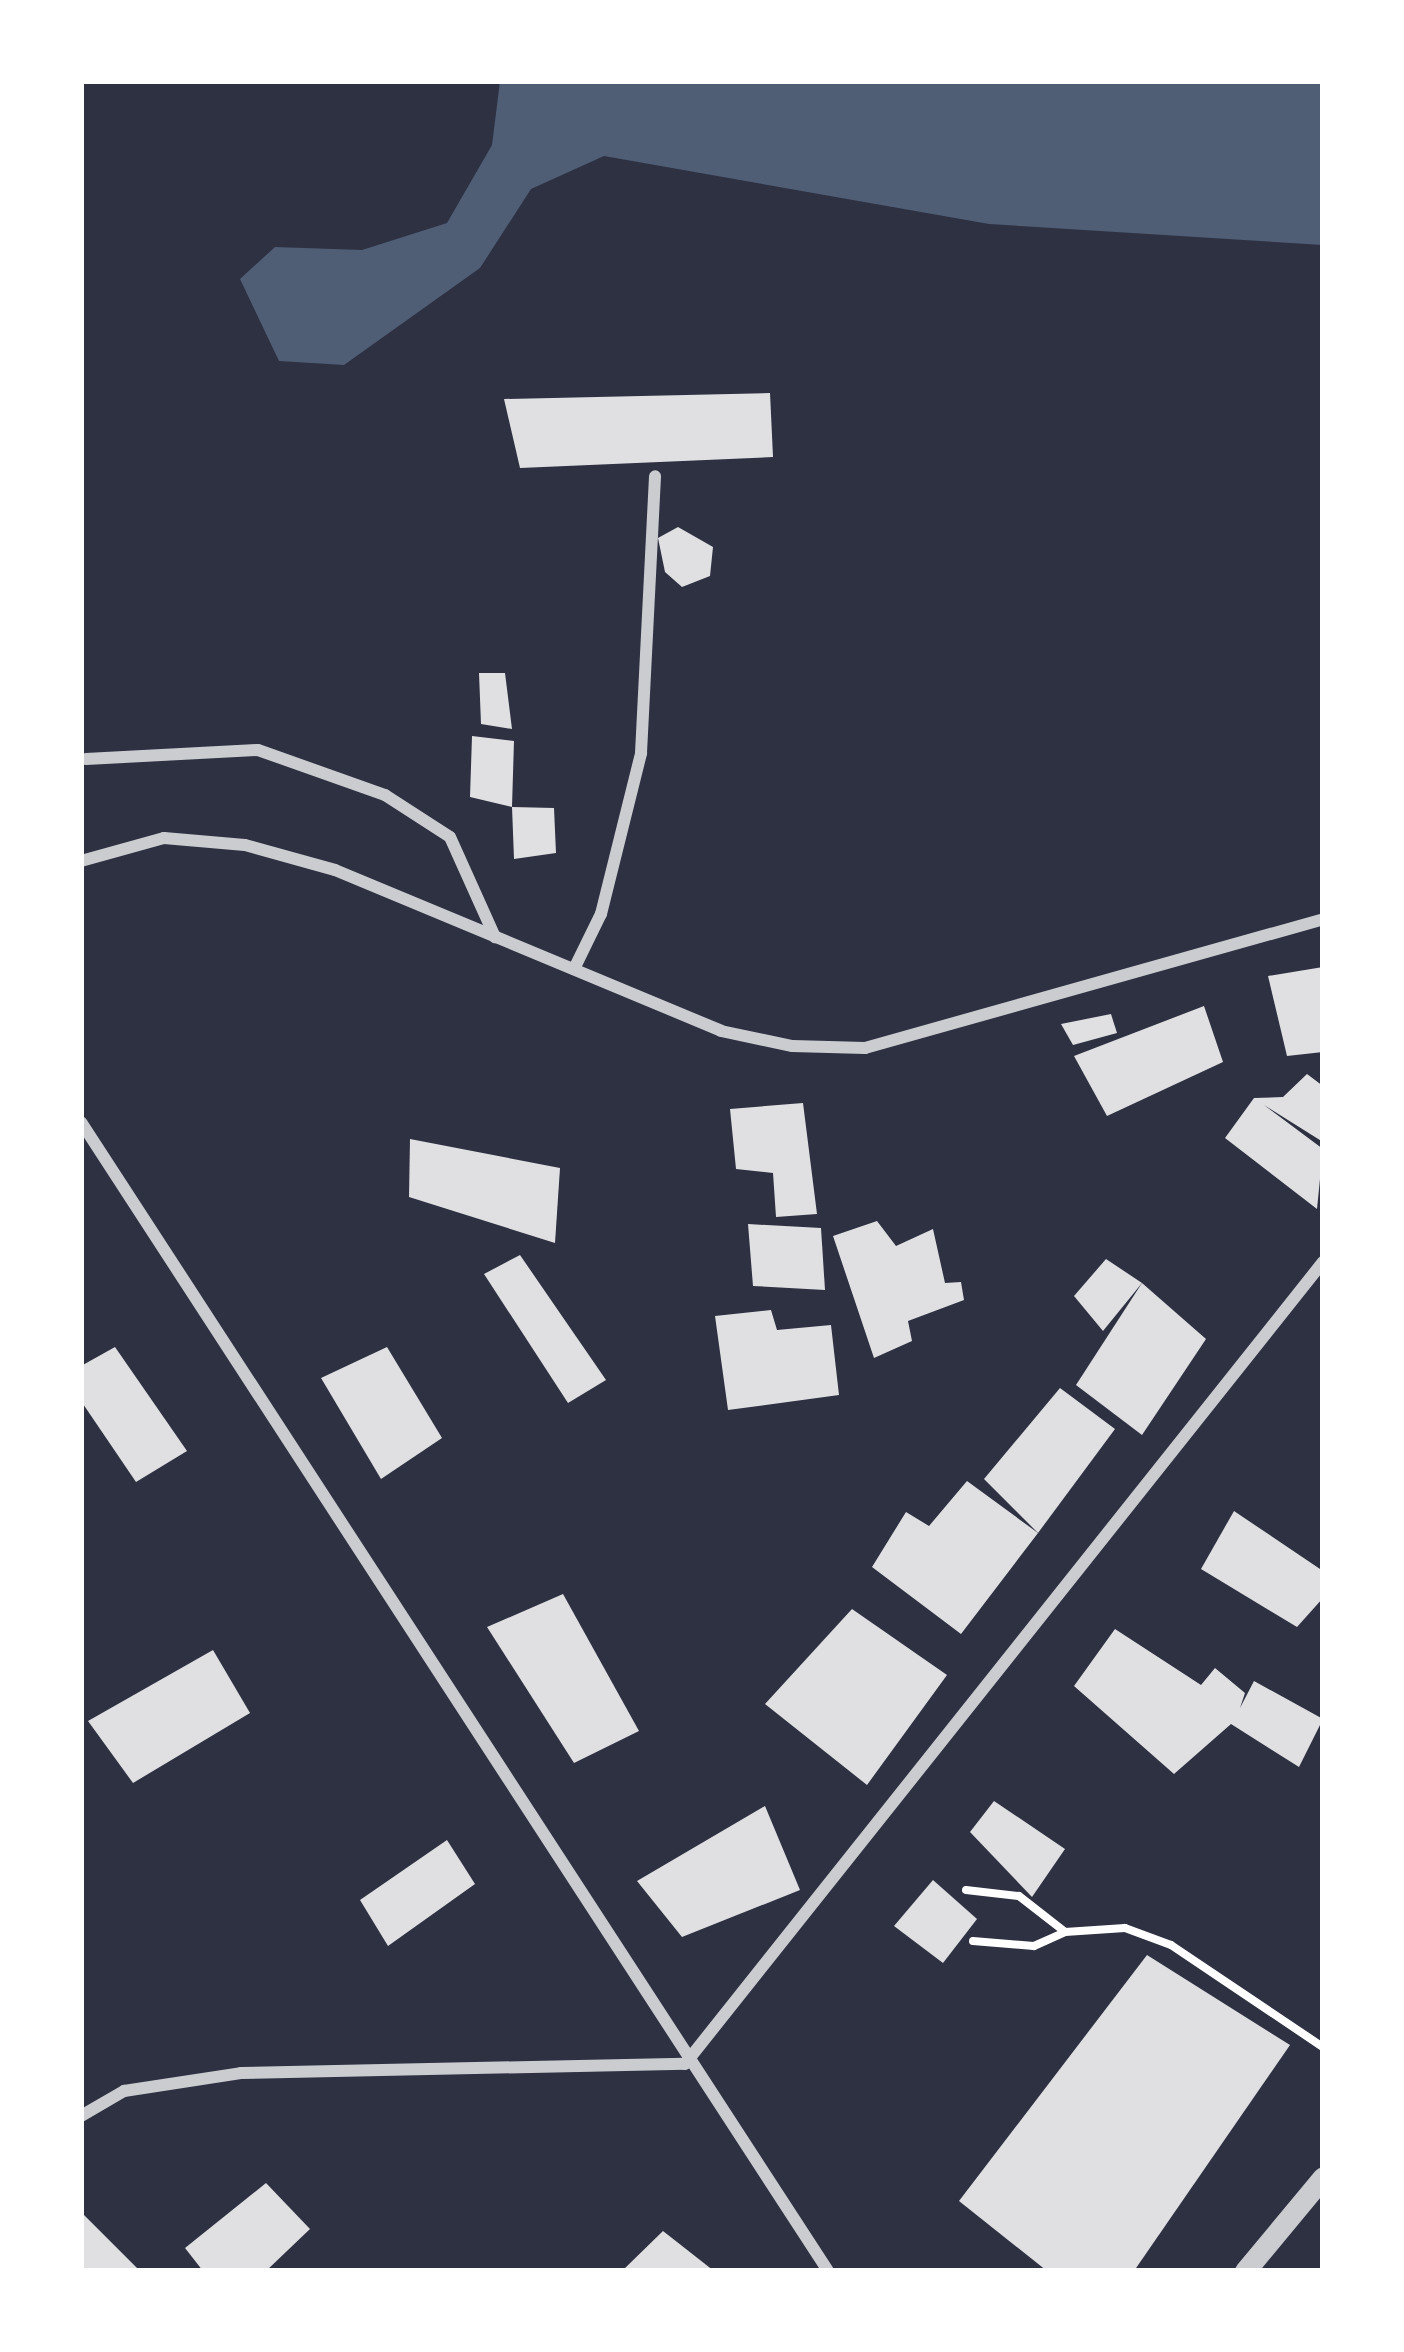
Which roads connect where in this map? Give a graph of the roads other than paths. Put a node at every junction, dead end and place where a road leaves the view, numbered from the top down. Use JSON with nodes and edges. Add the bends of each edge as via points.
{"nodes":[{"id":1,"x":655,"y":476,"type":"dead end"},
{"id":2,"x":86,"y":759,"type":"dead end"},
{"id":3,"x":81,"y":861,"type":"edge"},
{"id":4,"x":1323,"y":919,"type":"edge"},
{"id":5,"x":495,"y":937,"type":"junction"},
{"id":6,"x":574,"y":970,"type":"junction"},
{"id":7,"x":81,"y":1122,"type":"edge"},
{"id":8,"x":1323,"y":1262,"type":"edge"},
{"id":9,"x":685,"y":2064,"type":"junction"},
{"id":10,"x":81,"y":2116,"type":"edge"},
{"id":11,"x":1323,"y":2177,"type":"edge"},
{"id":12,"x":828,"y":2271,"type":"edge"},
{"id":13,"x":1245,"y":2271,"type":"edge"}],
"edges":[{"from":1,"to":6,"type":"street","via":[[641,753],[602,914]]},
{"from":2,"to":5,"type":"street","via":[[258,750],[385,795],[450,837]]},
{"from":3,"to":5,"type":"street","via":[[164,838],[245,844]]},
{"from":4,"to":6,"type":"street","via":[[865,1048],[722,1031]]},
{"from":5,"to":6,"type":"street"},
{"from":7,"to":9,"type":"street"},
{"from":8,"to":9,"type":"street"},
{"from":9,"to":10,"type":"street","via":[[241,2073],[124,2091]]},
{"from":9,"to":12,"type":"street"},
{"from":11,"to":13,"type":"street"}]}
